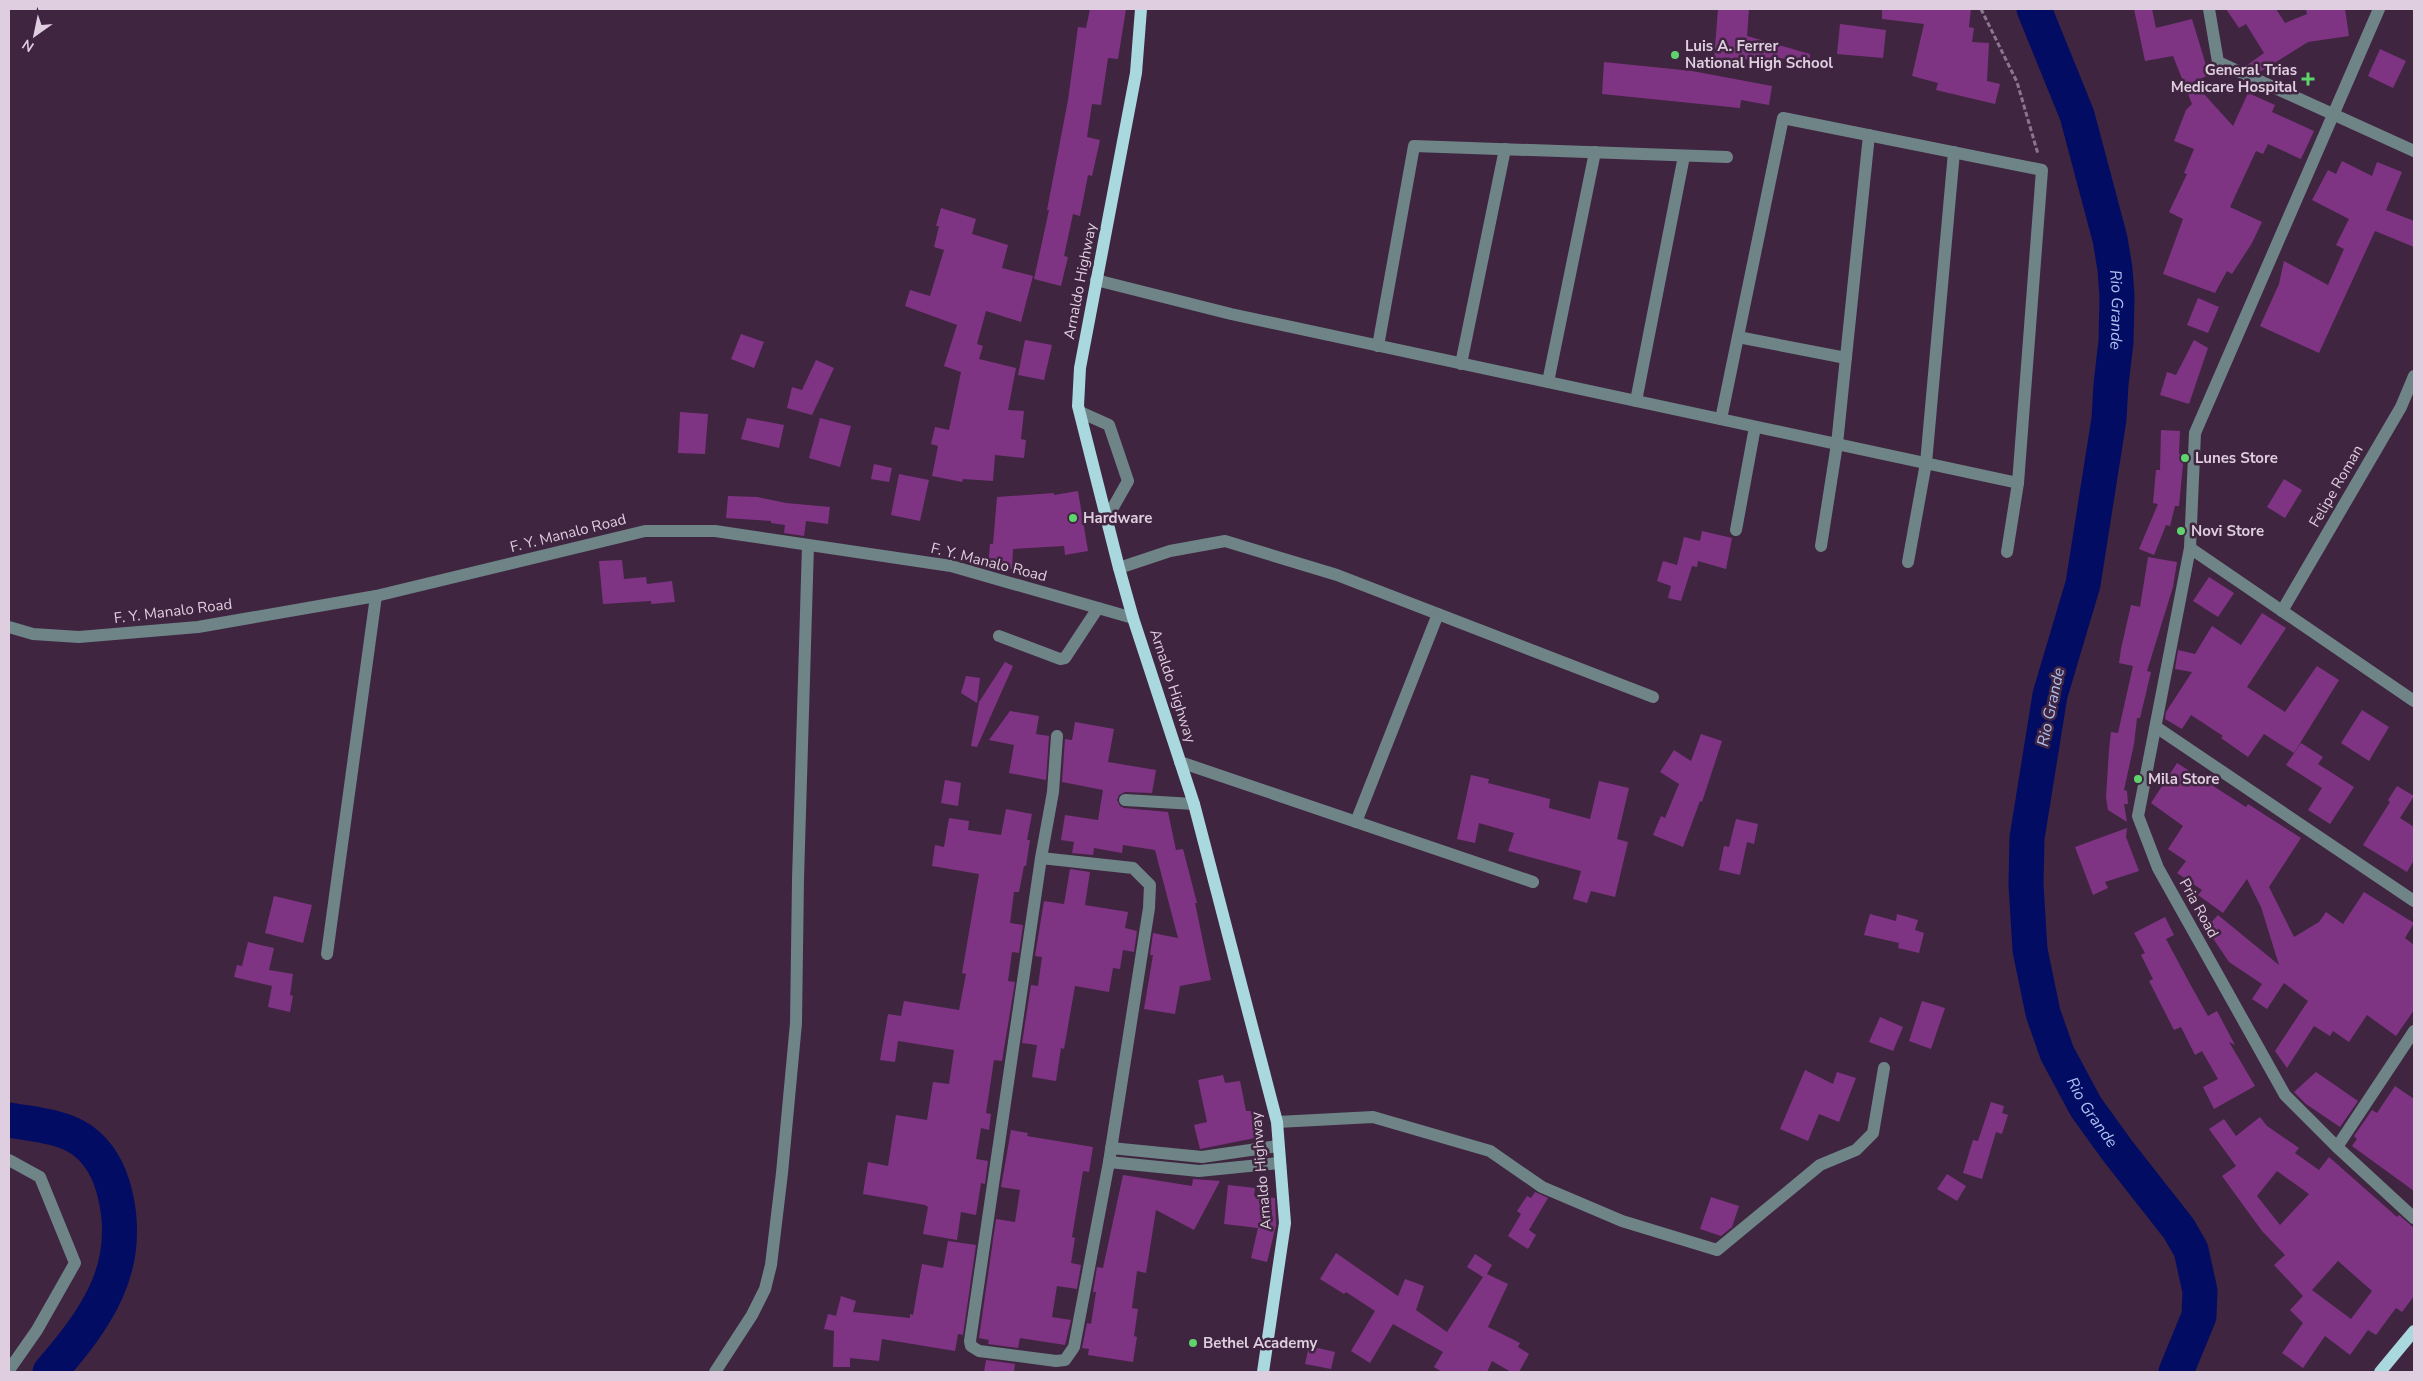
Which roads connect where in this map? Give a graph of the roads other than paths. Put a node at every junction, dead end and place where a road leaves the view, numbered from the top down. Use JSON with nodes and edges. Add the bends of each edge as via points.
{"nodes":[{"id":1,"x":1140,"y":9,"type":"edge"},
{"id":2,"x":2209,"y":9,"type":"edge"},
{"id":3,"x":2379,"y":9,"type":"edge"},
{"id":4,"x":2334,"y":115,"type":"junction"},
{"id":5,"x":1869,"y":135,"type":"junction"},
{"id":6,"x":1506,"y":149,"type":"junction"},
{"id":7,"x":1595,"y":152,"type":"junction"},
{"id":8,"x":1954,"y":152,"type":"junction"},
{"id":9,"x":2414,"y":152,"type":"edge"},
{"id":10,"x":1684,"y":156,"type":"junction"},
{"id":11,"x":1727,"y":157,"type":"dead end"},
{"id":12,"x":1096,"y":280,"type":"junction"},
{"id":13,"x":1738,"y":337,"type":"junction"},
{"id":14,"x":1378,"y":346,"type":"junction"},
{"id":15,"x":1846,"y":358,"type":"junction"},
{"id":16,"x":1462,"y":364,"type":"junction"},
{"id":17,"x":2414,"y":376,"type":"edge"},
{"id":18,"x":1548,"y":382,"type":"junction"},
{"id":19,"x":1636,"y":401,"type":"junction"},
{"id":20,"x":1080,"y":412,"type":"junction"},
{"id":21,"x":1721,"y":420,"type":"junction"},
{"id":22,"x":1755,"y":427,"type":"junction"},
{"id":23,"x":1837,"y":444,"type":"junction"},
{"id":24,"x":1926,"y":464,"type":"junction"},
{"id":25,"x":2018,"y":483,"type":"junction"},
{"id":26,"x":1107,"y":518,"type":"junction"},
{"id":27,"x":1736,"y":530,"type":"dead end"},
{"id":28,"x":808,"y":545,"type":"junction"},
{"id":29,"x":1821,"y":546,"type":"dead end"},
{"id":30,"x":2190,"y":548,"type":"junction"},
{"id":31,"x":2007,"y":552,"type":"dead end"},
{"id":32,"x":1908,"y":562,"type":"dead end"},
{"id":33,"x":1119,"y":568,"type":"junction"},
{"id":34,"x":376,"y":596,"type":"junction"},
{"id":35,"x":1098,"y":608,"type":"junction"},
{"id":36,"x":2282,"y":610,"type":"junction"},
{"id":37,"x":1438,"y":614,"type":"junction"},
{"id":38,"x":1133,"y":618,"type":"junction"},
{"id":39,"x":9,"y":627,"type":"edge"},
{"id":40,"x":999,"y":636,"type":"dead end"},
{"id":41,"x":1653,"y":697,"type":"dead end"},
{"id":42,"x":2414,"y":701,"type":"edge"},
{"id":43,"x":2156,"y":727,"type":"junction"},
{"id":44,"x":1057,"y":736,"type":"dead end"},
{"id":45,"x":1180,"y":762,"type":"junction"},
{"id":46,"x":1125,"y":800,"type":"dead end"},
{"id":47,"x":1194,"y":804,"type":"junction"},
{"id":48,"x":1356,"y":822,"type":"junction"},
{"id":49,"x":1041,"y":858,"type":"junction"},
{"id":50,"x":1533,"y":882,"type":"dead end"},
{"id":51,"x":2414,"y":901,"type":"edge"},
{"id":52,"x":327,"y":954,"type":"dead end"},
{"id":53,"x":2414,"y":1031,"type":"edge"},
{"id":54,"x":1884,"y":1068,"type":"dead end"},
{"id":55,"x":1277,"y":1122,"type":"junction"},
{"id":56,"x":1278,"y":1146,"type":"junction"},
{"id":57,"x":2337,"y":1147,"type":"junction"},
{"id":58,"x":1111,"y":1148,"type":"junction"},
{"id":59,"x":1202,"y":1157,"type":"junction"},
{"id":60,"x":9,"y":1160,"type":"edge"},
{"id":61,"x":1109,"y":1162,"type":"junction"},
{"id":62,"x":1280,"y":1163,"type":"junction"},
{"id":63,"x":1199,"y":1172,"type":"junction"},
{"id":64,"x":2414,"y":1218,"type":"edge"},
{"id":65,"x":2414,"y":1331,"type":"edge"},
{"id":66,"x":9,"y":1370,"type":"edge"},
{"id":67,"x":715,"y":1372,"type":"edge"},
{"id":68,"x":1263,"y":1372,"type":"edge"},
{"id":69,"x":2380,"y":1372,"type":"edge"}],
"edges":[{"from":1,"to":12,"type":"main road","name":"Arnaldo Highway","via":[[1136,73]]},
{"from":2,"to":4,"type":"street","via":[[2218,62]]},
{"from":3,"to":4,"type":"street","name":"Pria Road"},
{"from":4,"to":9,"type":"street"},
{"from":4,"to":30,"type":"street","name":"Pria Road","via":[[2195,433]]},
{"from":5,"to":8,"type":"street"},
{"from":5,"to":13,"type":"street","via":[[1782,118]]},
{"from":5,"to":15,"type":"street"},
{"from":6,"to":7,"type":"street"},
{"from":6,"to":14,"type":"street","via":[[1414,146]]},
{"from":6,"to":16,"type":"street"},
{"from":7,"to":10,"type":"street"},
{"from":7,"to":18,"type":"street"},
{"from":8,"to":24,"type":"street"},
{"from":8,"to":25,"type":"street","via":[[2042,170]]},
{"from":10,"to":11,"type":"street"},
{"from":10,"to":19,"type":"street"},
{"from":12,"to":14,"type":"street","via":[[1230,314]]},
{"from":12,"to":20,"type":"main road","name":"Arnaldo Highway","via":[[1080,368]]},
{"from":13,"to":15,"type":"street"},
{"from":13,"to":21,"type":"street"},
{"from":14,"to":16,"type":"street"},
{"from":15,"to":23,"type":"street"},
{"from":16,"to":18,"type":"street"},
{"from":17,"to":36,"type":"street","name":"Felipe Roman","via":[[2401,407]]},
{"from":18,"to":19,"type":"street"},
{"from":19,"to":21,"type":"street"},
{"from":20,"to":26,"type":"main road","name":"Arnaldo Highway"},
{"from":20,"to":26,"type":"street","via":[[1109,425],[1128,481]]},
{"from":21,"to":22,"type":"street"},
{"from":22,"to":23,"type":"street"},
{"from":22,"to":27,"type":"street"},
{"from":23,"to":24,"type":"street"},
{"from":23,"to":29,"type":"street"},
{"from":24,"to":25,"type":"street"},
{"from":24,"to":32,"type":"street"},
{"from":25,"to":31,"type":"street"},
{"from":26,"to":33,"type":"main road","name":"Arnaldo Highway"},
{"from":28,"to":34,"type":"street","name":"F. Y. Manalo Road","via":[[715,532],[645,531]]},
{"from":28,"to":35,"type":"street","name":"F. Y. Manalo Road","via":[[951,566]]},
{"from":28,"to":67,"type":"street","via":[[796,1023],[782,1173],[765,1289]]},
{"from":30,"to":36,"type":"street"},
{"from":30,"to":43,"type":"street","name":"Pria Road"},
{"from":33,"to":37,"type":"street","via":[[1170,551],[1225,541],[1337,575]]},
{"from":33,"to":38,"type":"main road","name":"Arnaldo Highway"},
{"from":34,"to":39,"type":"street","name":"F. Y. Manalo Road","via":[[198,626],[79,637],[33,634]]},
{"from":34,"to":52,"type":"street"},
{"from":35,"to":38,"type":"street","name":"F. Y. Manalo Road"},
{"from":35,"to":40,"type":"street","via":[[1064,658]]},
{"from":36,"to":42,"type":"street"},
{"from":37,"to":41,"type":"street"},
{"from":37,"to":48,"type":"street"},
{"from":38,"to":45,"type":"main road","name":"Arnaldo Highway"},
{"from":43,"to":51,"type":"street"},
{"from":43,"to":57,"type":"street","name":"Pria Road","via":[[2138,816],[2158,868],[2285,1095]]},
{"from":44,"to":49,"type":"street","via":[[1053,792]]},
{"from":45,"to":47,"type":"main road","name":"Arnaldo Highway"},
{"from":45,"to":48,"type":"street"},
{"from":46,"to":47,"type":"street"},
{"from":47,"to":55,"type":"main road","name":"Arnaldo Highway"},
{"from":48,"to":50,"type":"street"},
{"from":49,"to":58,"type":"street","via":[[1133,868],[1150,885]]},
{"from":49,"to":61,"type":"street","via":[[970,1341],[974,1349],[1056,1361],[1065,1360],[1070,1355]]},
{"from":53,"to":57,"type":"street"},
{"from":54,"to":55,"type":"street","via":[[1873,1133],[1856,1150],[1820,1165],[1717,1250],[1622,1220],[1542,1187],[1490,1151],[1373,1118]]},
{"from":55,"to":56,"type":"main road","name":"Arnaldo Highway"},
{"from":56,"to":59,"type":"street"},
{"from":56,"to":62,"type":"main road","name":"Arnaldo Highway"},
{"from":57,"to":64,"type":"street","name":"Pria Road"},
{"from":58,"to":59,"type":"street"},
{"from":58,"to":61,"type":"street"},
{"from":59,"to":63,"type":"street"},
{"from":60,"to":66,"type":"street","via":[[40,1176],[75,1263],[38,1330]]},
{"from":61,"to":63,"type":"street"},
{"from":62,"to":63,"type":"street"},
{"from":62,"to":68,"type":"main road","name":"Arnaldo Highway","via":[[1285,1223]]},
{"from":65,"to":69,"type":"main road"}]}
